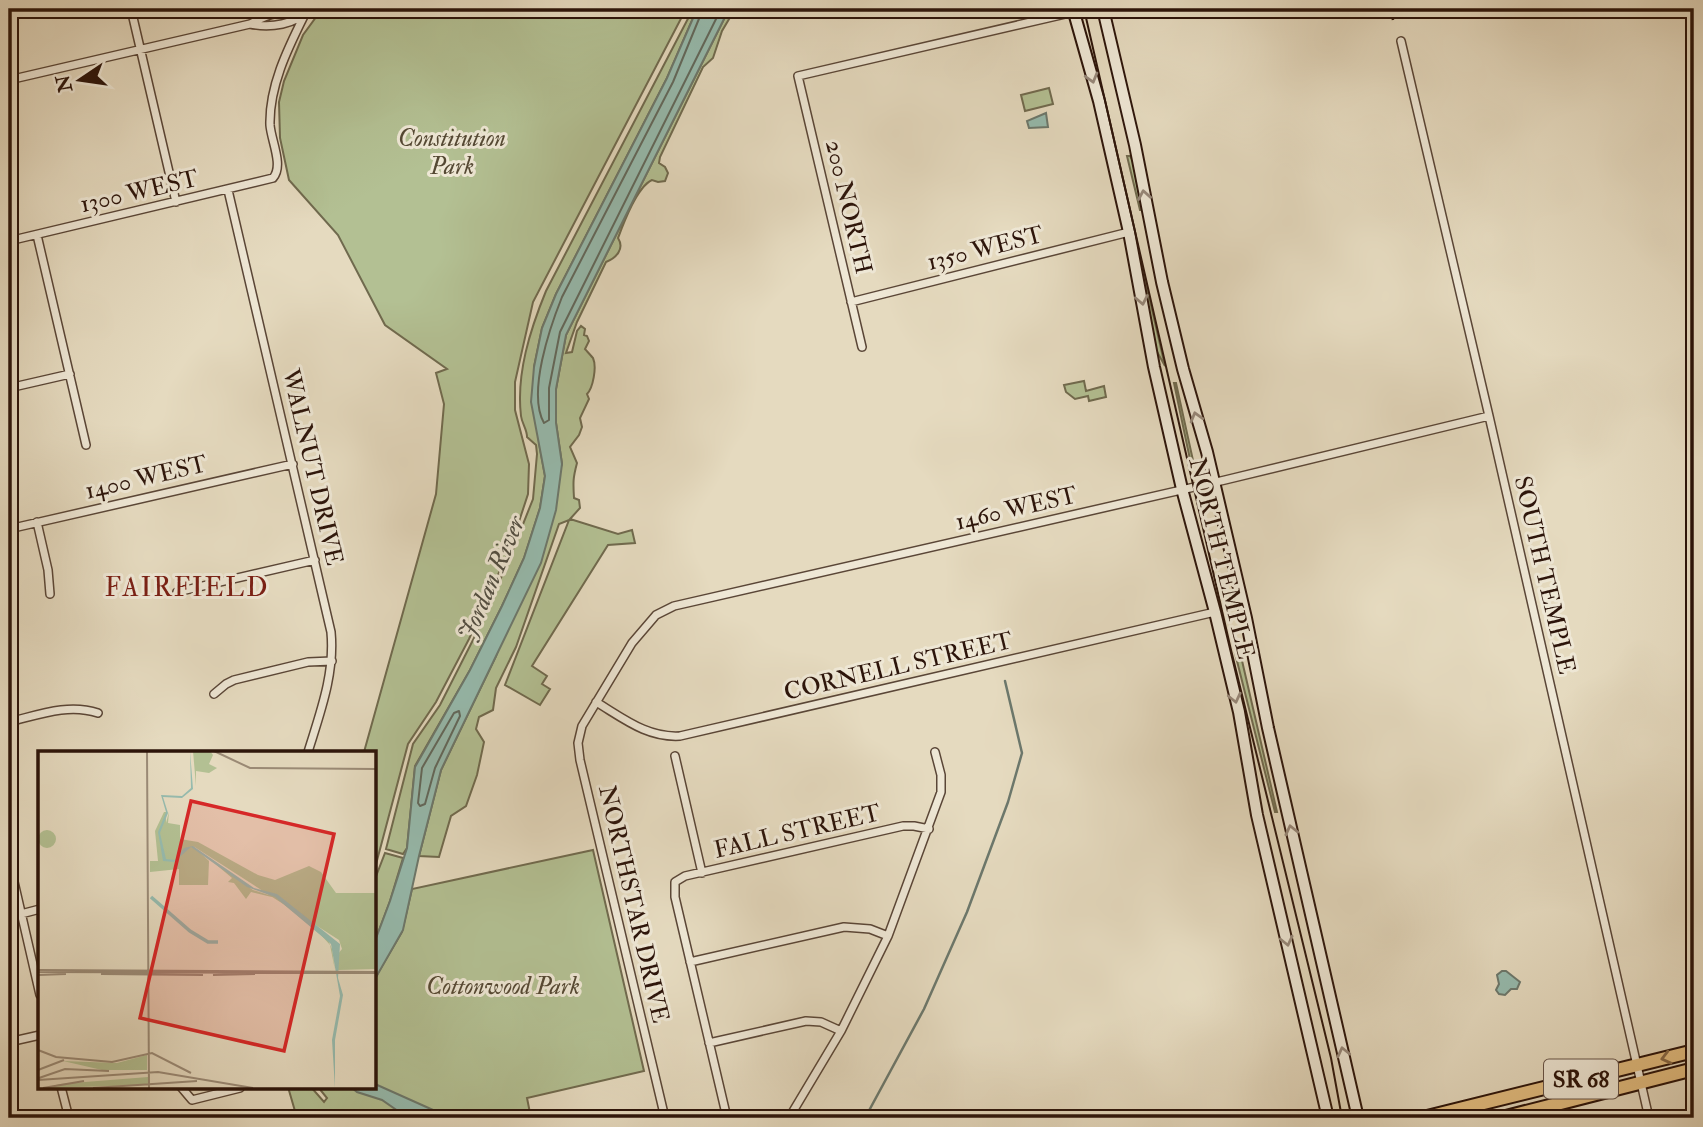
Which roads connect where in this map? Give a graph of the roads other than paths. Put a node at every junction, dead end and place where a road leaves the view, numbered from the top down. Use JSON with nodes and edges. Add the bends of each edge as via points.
{"nodes":[{"id":1,"x":131,"y":9,"type":"edge"},
{"id":2,"x":310,"y":9,"type":"edge"},
{"id":3,"x":1103,"y":9,"type":"edge"},
{"id":4,"x":1074,"y":10,"type":"edge"},
{"id":5,"x":303,"y":16,"type":"junction"},
{"id":6,"x":1401,"y":41,"type":"dead end"},
{"id":7,"x":140,"y":50,"type":"junction"},
{"id":8,"x":9,"y":80,"type":"edge"},
{"id":9,"x":228,"y":190,"type":"junction"},
{"id":10,"x":176,"y":202,"type":"junction"},
{"id":11,"x":1129,"y":232,"type":"junction"},
{"id":12,"x":37,"y":235,"type":"junction"},
{"id":13,"x":9,"y":242,"type":"edge"},
{"id":14,"x":851,"y":302,"type":"junction"},
{"id":15,"x":862,"y":347,"type":"dead end"},
{"id":16,"x":70,"y":374,"type":"junction"},
{"id":17,"x":9,"y":388,"type":"edge"},
{"id":18,"x":1489,"y":416,"type":"junction"},
{"id":19,"x":86,"y":445,"type":"dead end"},
{"id":20,"x":293,"y":464,"type":"junction"},
{"id":21,"x":1214,"y":482,"type":"junction"},
{"id":22,"x":1182,"y":489,"type":"junction"},
{"id":23,"x":37,"y":522,"type":"junction"},
{"id":24,"x":9,"y":528,"type":"edge"},
{"id":25,"x":315,"y":560,"type":"junction"},
{"id":26,"x":177,"y":592,"type":"dead end"},
{"id":27,"x":50,"y":594,"type":"dead end"},
{"id":28,"x":1215,"y":612,"type":"junction"},
{"id":29,"x":332,"y":660,"type":"junction"},
{"id":30,"x":214,"y":694,"type":"dead end"},
{"id":31,"x":596,"y":702,"type":"junction"},
{"id":32,"x":98,"y":713,"type":"dead end"},
{"id":33,"x":9,"y":722,"type":"edge"},
{"id":34,"x":308,"y":751,"type":"edge"},
{"id":35,"x":935,"y":752,"type":"dead end"},
{"id":36,"x":675,"y":756,"type":"dead end"},
{"id":37,"x":929,"y":829,"type":"junction"},
{"id":38,"x":9,"y":860,"type":"edge"},
{"id":39,"x":702,"y":873,"type":"junction"},
{"id":40,"x":38,"y":910,"type":"edge"},
{"id":41,"x":21,"y":914,"type":"junction"},
{"id":42,"x":888,"y":936,"type":"junction"},
{"id":43,"x":690,"y":962,"type":"junction"},
{"id":44,"x":38,"y":986,"type":"edge"},
{"id":45,"x":841,"y":1031,"type":"junction"},
{"id":46,"x":38,"y":1035,"type":"edge"},
{"id":47,"x":9,"y":1042,"type":"edge"},
{"id":48,"x":709,"y":1043,"type":"junction"},
{"id":49,"x":1694,"y":1051,"type":"edge"},
{"id":50,"x":1638,"y":1065,"type":"junction"},
{"id":51,"x":1694,"y":1069,"type":"edge"},
{"id":52,"x":1641,"y":1082,"type":"junction"},
{"id":53,"x":61,"y":1088,"type":"edge"},
{"id":54,"x":182,"y":1088,"type":"edge"},
{"id":55,"x":240,"y":1088,"type":"edge"},
{"id":56,"x":69,"y":1118,"type":"edge"},
{"id":57,"x":665,"y":1118,"type":"edge"},
{"id":58,"x":727,"y":1118,"type":"edge"},
{"id":59,"x":789,"y":1118,"type":"edge"},
{"id":60,"x":1328,"y":1118,"type":"edge"},
{"id":61,"x":1358,"y":1118,"type":"edge"},
{"id":62,"x":1423,"y":1118,"type":"edge"},
{"id":63,"x":1507,"y":1118,"type":"edge"},
{"id":64,"x":1649,"y":1118,"type":"edge"}],
"edges":[{"from":1,"to":7,"type":"street"},
{"from":2,"to":5,"type":"street"},
{"from":21,"to":3,"type":"main road","name":"NORTH TEMPLE","one_way":true,"via":[[1164,294]]},
{"from":4,"to":11,"type":"main road","name":"NORTH TEMPLE","one_way":true},
{"from":4,"to":14,"type":"street","name":"200 NORTH","via":[[798,76]]},
{"from":5,"to":7,"type":"street","via":[[290,10]]},
{"from":5,"to":9,"type":"street","name":"1300 WEST","via":[[273,92],[270,124],[276,175]]},
{"from":6,"to":18,"type":"street","name":"SOUTH TEMPLE"},
{"from":7,"to":8,"type":"street"},
{"from":7,"to":10,"type":"street"},
{"from":9,"to":10,"type":"street","name":"1300 WEST"},
{"from":9,"to":20,"type":"street","name":"WALNUT DRIVE"},
{"from":10,"to":12,"type":"street","name":"1300 WEST"},
{"from":11,"to":14,"type":"street","name":"1350 WEST"},
{"from":11,"to":22,"type":"main road","name":"NORTH TEMPLE","one_way":true},
{"from":12,"to":13,"type":"street","name":"1300 WEST"},
{"from":12,"to":16,"type":"street"},
{"from":14,"to":15,"type":"street","name":"200 NORTH"},
{"from":16,"to":17,"type":"street"},
{"from":16,"to":19,"type":"street"},
{"from":18,"to":21,"type":"street","name":"1460 WEST"},
{"from":18,"to":50,"type":"street","name":"SOUTH TEMPLE"},
{"from":20,"to":23,"type":"street","name":"1400 WEST"},
{"from":20,"to":25,"type":"street","name":"WALNUT DRIVE"},
{"from":21,"to":22,"type":"street","name":"1460 WEST"},
{"from":61,"to":21,"type":"main road","name":"NORTH TEMPLE","one_way":true},
{"from":22,"to":28,"type":"main road","name":"NORTH TEMPLE"},
{"from":22,"to":31,"type":"street","name":"1460 WEST","via":[[664,610],[641,631]]},
{"from":23,"to":24,"type":"street","name":"1400 WEST"},
{"from":23,"to":27,"type":"street"},
{"from":25,"to":26,"type":"street"},
{"from":25,"to":29,"type":"street","name":"WALNUT DRIVE","via":[[329,618]]},
{"from":28,"to":31,"type":"street","name":"CORNELL STREET","via":[[680,736],[649,733]]},
{"from":28,"to":60,"type":"main road","name":"NORTH TEMPLE","one_way":true},
{"from":29,"to":30,"type":"street","via":[[234,680]]},
{"from":29,"to":34,"type":"street","name":"WALNUT DRIVE"},
{"from":31,"to":57,"type":"street","name":"NORTHSTAR DRIVE","via":[[580,734],[580,760]]},
{"from":32,"to":33,"type":"street","via":[[71,708]]},
{"from":35,"to":37,"type":"street","via":[[942,787]]},
{"from":36,"to":39,"type":"street"},
{"from":37,"to":39,"type":"street","name":"FALL STREET","via":[[903,826]]},
{"from":37,"to":42,"type":"street"},
{"from":38,"to":41,"type":"street"},
{"from":39,"to":43,"type":"street","name":"FALL STREET","via":[[675,882]]},
{"from":40,"to":41,"type":"street"},
{"from":41,"to":44,"type":"street"},
{"from":42,"to":43,"type":"street","via":[[844,927]]},
{"from":42,"to":45,"type":"street"},
{"from":43,"to":48,"type":"street"},
{"from":45,"to":48,"type":"street","via":[[806,1021]]},
{"from":45,"to":59,"type":"street"},
{"from":46,"to":47,"type":"street"},
{"from":48,"to":58,"type":"street"},
{"from":49,"to":50,"type":"main road","number":"SR 68","one_way":true},
{"from":50,"to":52,"type":"street","name":"SOUTH TEMPLE"},
{"from":50,"to":62,"type":"main road","number":"SR 68"},
{"from":51,"to":52,"type":"main road","number":"SR 68"},
{"from":52,"to":63,"type":"main road","number":"SR 68"},
{"from":52,"to":64,"type":"street","name":"SOUTH TEMPLE"},
{"from":53,"to":56,"type":"street"},
{"from":54,"to":55,"type":"street","via":[[192,1100]]}]}
